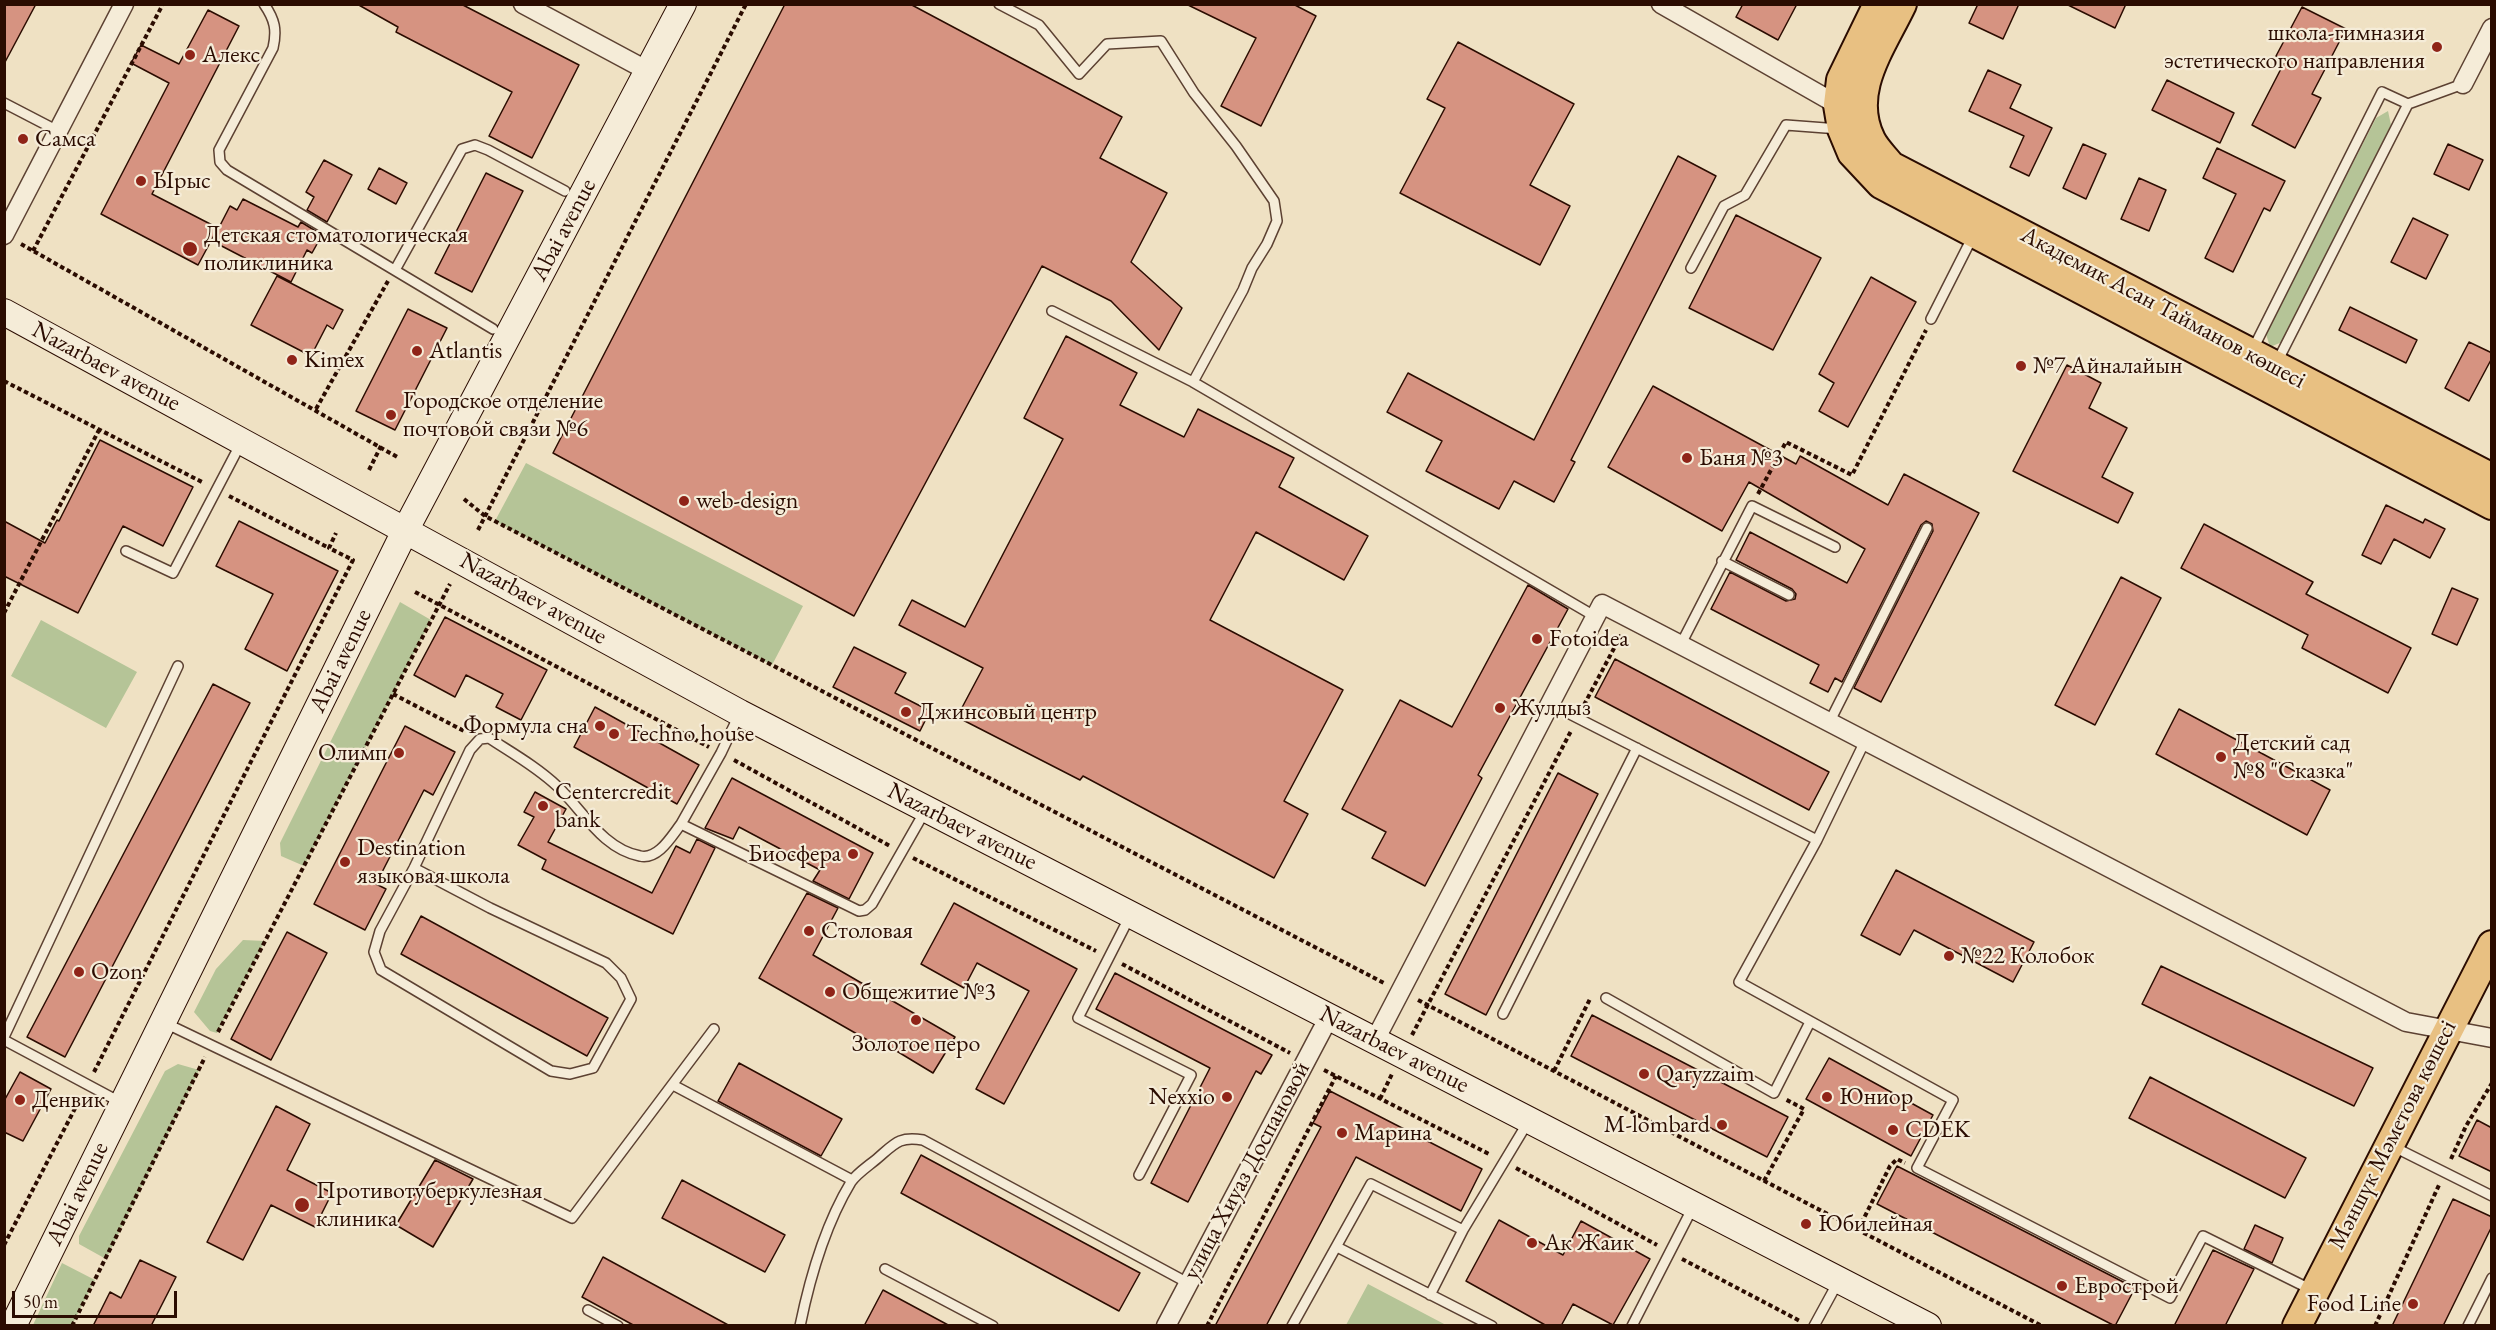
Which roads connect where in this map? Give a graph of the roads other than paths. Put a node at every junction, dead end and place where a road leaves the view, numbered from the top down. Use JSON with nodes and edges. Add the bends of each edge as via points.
{"nodes":[{"id":1,"x":124,"y":4,"type":"edge"},
{"id":2,"x":264,"y":4,"type":"edge"},
{"id":3,"x":523,"y":4,"type":"edge"},
{"id":4,"x":683,"y":4,"type":"edge"},
{"id":5,"x":999,"y":4,"type":"edge"},
{"id":6,"x":1661,"y":4,"type":"edge"},
{"id":7,"x":1878,"y":4,"type":"edge"},
{"id":8,"x":1902,"y":4,"type":"edge"},
{"id":9,"x":2492,"y":28,"type":"edge"},
{"id":10,"x":648,"y":71,"type":"junction"},
{"id":11,"x":2463,"y":84,"type":"joint"},
{"id":12,"x":4,"y":103,"type":"edge"},
{"id":13,"x":2408,"y":104,"type":"junction"},
{"id":14,"x":1847,"y":115,"type":"junction"},
{"id":15,"x":58,"y":131,"type":"junction"},
{"id":16,"x":565,"y":191,"type":"dead end"},
{"id":17,"x":1974,"y":234,"type":"junction"},
{"id":18,"x":5,"y":235,"type":"edge"},
{"id":19,"x":1691,"y":268,"type":"dead end"},
{"id":20,"x":395,"y":270,"type":"junction"},
{"id":21,"x":1052,"y":311,"type":"dead end"},
{"id":22,"x":4,"y":312,"type":"edge"},
{"id":23,"x":1931,"y":319,"type":"road end"},
{"id":24,"x":493,"y":329,"type":"dead end"},
{"id":25,"x":2263,"y":360,"type":"junction"},
{"id":26,"x":1194,"y":382,"type":"junction"},
{"id":27,"x":242,"y":441,"type":"junction"},
{"id":28,"x":2492,"y":478,"type":"edge"},
{"id":29,"x":2492,"y":506,"type":"edge"},
{"id":30,"x":1927,"y":528,"type":"dead end"},
{"id":31,"x":406,"y":529,"type":"junction"},
{"id":32,"x":1835,"y":547,"type":"dead end"},
{"id":33,"x":126,"y":550,"type":"dead end"},
{"id":34,"x":1722,"y":561,"type":"junction"},
{"id":35,"x":1789,"y":595,"type":"dead end"},
{"id":36,"x":1596,"y":617,"type":"junction"},
{"id":37,"x":1681,"y":644,"type":"junction"},
{"id":38,"x":178,"y":666,"type":"dead end"},
{"id":39,"x":1552,"y":705,"type":"junction"},
{"id":40,"x":741,"y":713,"type":"junction"},
{"id":41,"x":1830,"y":721,"type":"junction"},
{"id":42,"x":1866,"y":739,"type":"junction"},
{"id":43,"x":1636,"y":748,"type":"junction"},
{"id":44,"x":926,"y":808,"type":"junction"},
{"id":45,"x":681,"y":824,"type":"junction"},
{"id":46,"x":1817,"y":840,"type":"junction"},
{"id":47,"x":414,"y":868,"type":"junction"},
{"id":48,"x":1131,"y":914,"type":"junction"},
{"id":49,"x":2492,"y":945,"type":"edge"},
{"id":50,"x":1606,"y":998,"type":"road end"},
{"id":51,"x":1503,"y":1014,"type":"dead end"},
{"id":52,"x":1329,"y":1017,"type":"junction"},
{"id":53,"x":163,"y":1022,"type":"junction"},
{"id":54,"x":1810,"y":1022,"type":"junction"},
{"id":55,"x":714,"y":1029,"type":"dead end"},
{"id":56,"x":2446,"y":1030,"type":"junction"},
{"id":57,"x":2492,"y":1038,"type":"edge"},
{"id":58,"x":4,"y":1039,"type":"edge"},
{"id":59,"x":1375,"y":1040,"type":"junction"},
{"id":60,"x":673,"y":1085,"type":"junction"},
{"id":61,"x":123,"y":1103,"type":"junction"},
{"id":62,"x":1529,"y":1120,"type":"junction"},
{"id":63,"x":2389,"y":1145,"type":"junction"},
{"id":64,"x":1139,"y":1175,"type":"dead end"},
{"id":65,"x":852,"y":1180,"type":"junction"},
{"id":66,"x":2492,"y":1196,"type":"edge"},
{"id":67,"x":1694,"y":1205,"type":"junction"},
{"id":68,"x":1463,"y":1230,"type":"junction"},
{"id":69,"x":1337,"y":1247,"type":"junction"},
{"id":70,"x":885,"y":1269,"type":"dead end"},
{"id":71,"x":2492,"y":1278,"type":"edge"},
{"id":72,"x":1839,"y":1280,"type":"junction"},
{"id":73,"x":1188,"y":1283,"type":"junction"},
{"id":74,"x":2314,"y":1291,"type":"junction"},
{"id":75,"x":1430,"y":1294,"type":"junction"},
{"id":76,"x":588,"y":1310,"type":"dead end"},
{"id":77,"x":13,"y":1326,"type":"edge"},
{"id":78,"x":618,"y":1326,"type":"edge"},
{"id":79,"x":800,"y":1326,"type":"edge"},
{"id":80,"x":993,"y":1326,"type":"edge"},
{"id":81,"x":1166,"y":1326,"type":"edge"},
{"id":82,"x":1292,"y":1326,"type":"edge"},
{"id":83,"x":1492,"y":1326,"type":"edge"},
{"id":84,"x":1632,"y":1326,"type":"edge"},
{"id":85,"x":1814,"y":1326,"type":"edge"},
{"id":86,"x":1928,"y":1326,"type":"edge"},
{"id":87,"x":2297,"y":1326,"type":"edge"},
{"id":88,"x":2468,"y":1326,"type":"edge"}],
"edges":[{"from":1,"to":15,"type":"street"},
{"from":2,"to":20,"type":"lane","via":[[273,16],[277,32],[273,48],[219,150],[220,162],[227,170]]},
{"from":3,"to":10,"type":"street"},
{"from":4,"to":10,"type":"main road","name":"Abai avenue"},
{"from":5,"to":26,"type":"lane","via":[[1039,25],[1079,74],[1107,44],[1161,41],[1194,93],[1274,201],[1277,222]]},
{"from":6,"to":14,"type":"street"},
{"from":7,"to":14,"type":"main road","via":[[1841,80]]},
{"from":8,"to":14,"type":"main road"},
{"from":9,"to":11,"type":"street"},
{"from":10,"to":31,"type":"main road","name":"Abai avenue"},
{"from":11,"to":13,"type":"lane"},
{"from":12,"to":15,"type":"lane"},
{"from":13,"to":25,"type":"lane"},
{"from":13,"to":25,"type":"lane","via":[[2382,92]]},
{"from":14,"to":17,"type":"main road","name":"Академик Асан Тайманов көшесі","via":[[1852,153],[1881,184]]},
{"from":14,"to":19,"type":"lane","via":[[1786,125],[1745,195],[1724,206]]},
{"from":14,"to":25,"type":"main road","name":"Академик Асан Тайманов көшесі","via":[[1892,166]]},
{"from":15,"to":18,"type":"street"},
{"from":16,"to":20,"type":"lane","via":[[488,150],[475,145],[462,149]]},
{"from":17,"to":23,"type":"lane"},
{"from":17,"to":29,"type":"main road","name":"Академик Асан Тайманов көшесі"},
{"from":20,"to":24,"type":"lane"},
{"from":21,"to":26,"type":"lane"},
{"from":22,"to":27,"type":"main road","name":"Nazarbaev avenue"},
{"from":25,"to":28,"type":"main road","name":"Академик Асан Тайманов көшесі"},
{"from":26,"to":36,"type":"lane"},
{"from":27,"to":31,"type":"main road","name":"Nazarbaev avenue"},
{"from":27,"to":33,"type":"lane","via":[[173,573]]},
{"from":30,"to":41,"type":"lane"},
{"from":31,"to":40,"type":"main road","name":"Nazarbaev avenue"},
{"from":31,"to":53,"type":"main road","name":"Abai avenue"},
{"from":32,"to":34,"type":"lane","via":[[1752,506]]},
{"from":34,"to":35,"type":"lane"},
{"from":34,"to":37,"type":"lane"},
{"from":36,"to":37,"type":"street","via":[[1602,604]]},
{"from":36,"to":39,"type":"street"},
{"from":37,"to":41,"type":"street"},
{"from":38,"to":58,"type":"lane"},
{"from":39,"to":43,"type":"lane"},
{"from":39,"to":59,"type":"street"},
{"from":40,"to":44,"type":"main road","name":"Nazarbaev avenue"},
{"from":40,"to":45,"type":"lane"},
{"from":41,"to":42,"type":"street"},
{"from":42,"to":46,"type":"lane"},
{"from":42,"to":56,"type":"street","via":[[2406,1022]]},
{"from":43,"to":46,"type":"lane"},
{"from":43,"to":51,"type":"lane"},
{"from":44,"to":45,"type":"lane","via":[[872,904],[859,911]]},
{"from":44,"to":48,"type":"main road","name":"Nazarbaev avenue"},
{"from":45,"to":47,"type":"lane","via":[[654,854],[640,857],[615,845],[533,767],[489,738],[480,739],[470,750]]},
{"from":46,"to":54,"type":"lane","via":[[1739,982]]},
{"from":47,"to":47,"type":"lane","via":[[380,931],[374,952],[381,970],[551,1071],[570,1074],[593,1068],[631,999],[621,978],[606,963]]},
{"from":48,"to":52,"type":"main road","name":"Nazarbaev avenue"},
{"from":48,"to":64,"type":"lane","via":[[1078,1018],[1191,1075]]},
{"from":49,"to":56,"type":"main road","name":"Мәншүк Мәметова көшесі"},
{"from":50,"to":54,"type":"lane","via":[[1774,1093]]},
{"from":52,"to":59,"type":"main road","name":"Nazarbaev avenue"},
{"from":52,"to":73,"type":"street","name":"улица Хиуаз Доспановой"},
{"from":53,"to":60,"type":"lane","via":[[572,1218]]},
{"from":53,"to":61,"type":"main road","name":"Abai avenue"},
{"from":54,"to":74,"type":"lane","via":[[1953,1100],[1917,1168],[2170,1298],[2203,1236]]},
{"from":55,"to":60,"type":"lane"},
{"from":56,"to":57,"type":"street"},
{"from":56,"to":63,"type":"main road","name":"Мәншүк Мәметова көшесі"},
{"from":58,"to":61,"type":"lane"},
{"from":59,"to":62,"type":"main road","name":"Nazarbaev avenue"},
{"from":60,"to":65,"type":"lane"},
{"from":61,"to":77,"type":"main road","name":"Abai avenue"},
{"from":62,"to":67,"type":"main road","name":"Nazarbaev avenue"},
{"from":62,"to":68,"type":"lane"},
{"from":63,"to":66,"type":"lane"},
{"from":63,"to":74,"type":"main road","name":"Мәншүк Мәметова көшесі"},
{"from":65,"to":73,"type":"lane","via":[[896,1142],[909,1138],[923,1140]]},
{"from":65,"to":79,"type":"lane","via":[[809,1283]]},
{"from":67,"to":72,"type":"main road","name":"Nazarbaev avenue"},
{"from":67,"to":84,"type":"lane"},
{"from":68,"to":69,"type":"lane","via":[[1371,1184]]},
{"from":68,"to":75,"type":"lane"},
{"from":69,"to":75,"type":"lane"},
{"from":69,"to":82,"type":"lane"},
{"from":70,"to":80,"type":"lane"},
{"from":71,"to":88,"type":"lane"},
{"from":72,"to":85,"type":"lane"},
{"from":72,"to":86,"type":"main road","name":"Nazarbaev avenue"},
{"from":73,"to":81,"type":"street","name":"улица Хиуаз Доспановой"},
{"from":74,"to":87,"type":"main road","name":"Мәншүк Мәметова көшесі"},
{"from":75,"to":83,"type":"lane"},
{"from":76,"to":78,"type":"lane"}]}
